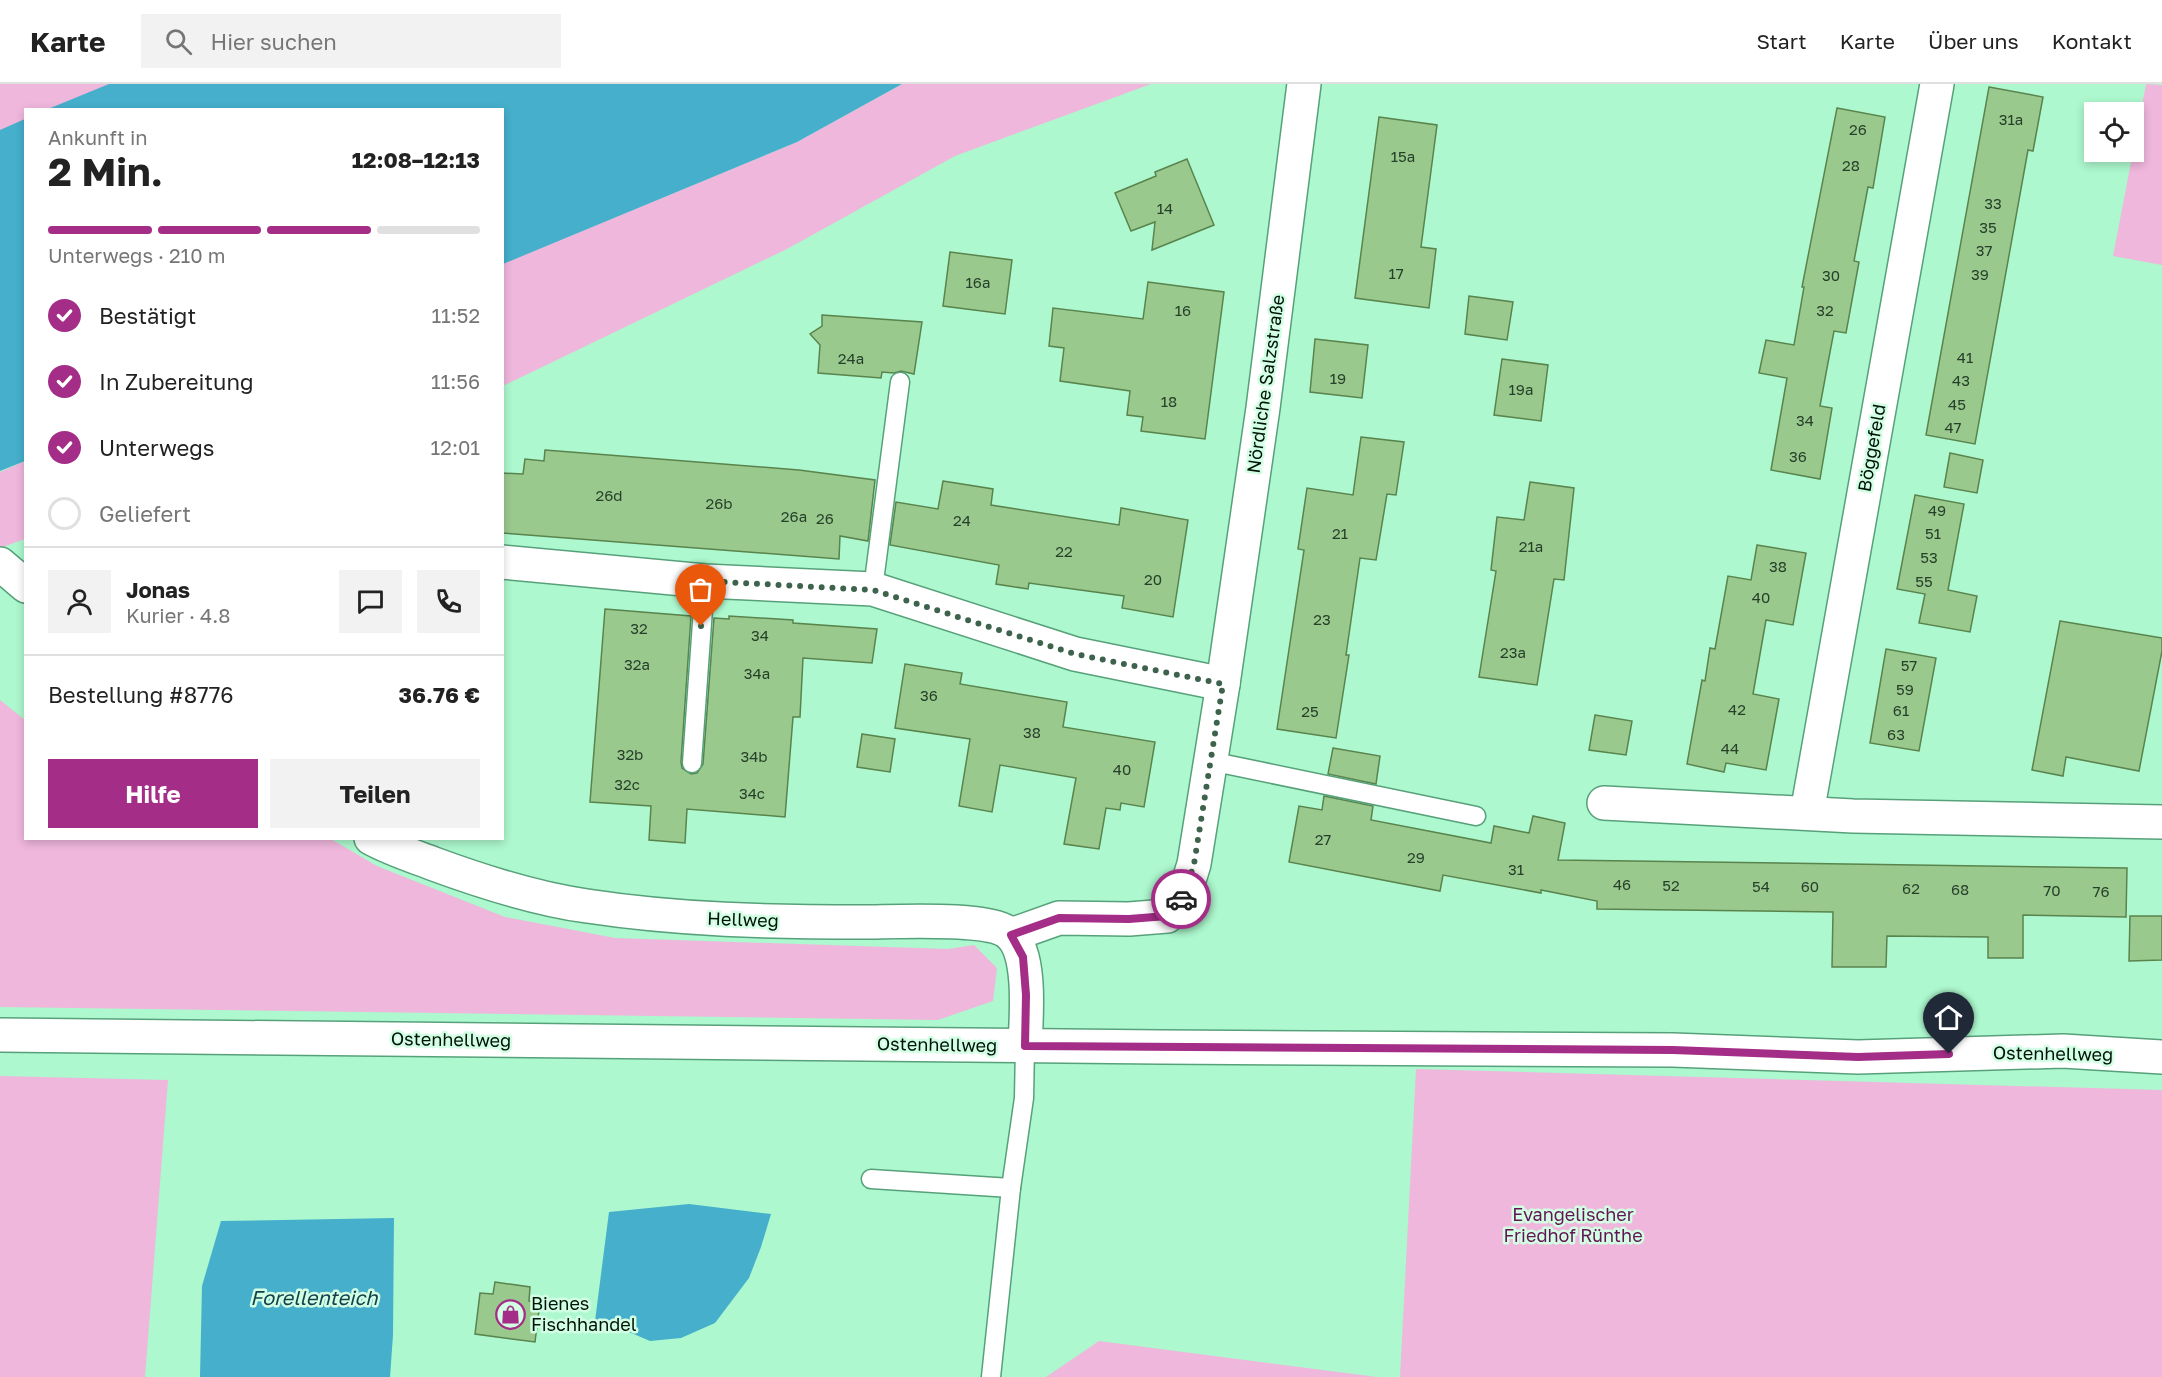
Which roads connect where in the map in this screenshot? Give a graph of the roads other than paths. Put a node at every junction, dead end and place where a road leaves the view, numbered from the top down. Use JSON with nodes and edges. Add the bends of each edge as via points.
{"nodes":[{"id":1,"x":1304,"y":84,"type":"edge"},
{"id":2,"x":1937,"y":84,"type":"edge"},
{"id":3,"x":900,"y":382,"type":"dead end"},
{"id":4,"x":504,"y":562,"type":"edge"},
{"id":5,"x":705,"y":581,"type":"junction"},
{"id":6,"x":873,"y":590,"type":"junction"},
{"id":7,"x":1223,"y":684,"type":"junction"},
{"id":8,"x":1210,"y":761,"type":"junction"},
{"id":9,"x":692,"y":763,"type":"dead end"},
{"id":10,"x":1604,"y":803,"type":"dead end"},
{"id":11,"x":1808,"y":813,"type":"junction"},
{"id":12,"x":1476,"y":816,"type":"dead end"},
{"id":13,"x":2162,"y":822,"type":"edge"},
{"id":14,"x":376,"y":840,"type":"edge"},
{"id":15,"x":1011,"y":935,"type":"junction"},
{"id":16,"x":0,"y":1035,"type":"edge"},
{"id":17,"x":1025,"y":1046,"type":"junction"},
{"id":18,"x":2162,"y":1057,"type":"edge"},
{"id":19,"x":870,"y":1179,"type":"dead end"},
{"id":20,"x":1011,"y":1188,"type":"junction"},
{"id":21,"x":991,"y":1377,"type":"edge"}],
"edges":[{"from":1,"to":7,"type":"street","name":"Nördliche Salzstraße"},
{"from":2,"to":11,"type":"street","name":"Böggefeld"},
{"from":3,"to":6,"type":"lane"},
{"from":4,"to":5,"type":"street"},
{"from":5,"to":6,"type":"street"},
{"from":5,"to":9,"type":"lane"},
{"from":6,"to":7,"type":"street","via":[[1075,654]]},
{"from":7,"to":8,"type":"street","name":"Nördliche Salzstraße"},
{"from":8,"to":12,"type":"lane"},
{"from":8,"to":15,"type":"street","name":"Nördliche Salzstraße","via":[[1194,864],[1184,896],[1167,916],[1059,918]]},
{"from":10,"to":11,"type":"street"},
{"from":11,"to":13,"type":"street"},
{"from":14,"to":15,"type":"street","name":"Hellweg","via":[[460,874],[526,894],[586,906],[681,917],[791,922],[954,922],[989,925]]},
{"from":15,"to":17,"type":"street","via":[[1023,957]]},
{"from":16,"to":17,"type":"street","name":"Ostenhellweg"},
{"from":17,"to":18,"type":"street","name":"Ostenhellweg","via":[[1673,1050],[1858,1057],[2063,1051]]},
{"from":17,"to":20,"type":"lane","via":[[1024,1098]]},
{"from":19,"to":20,"type":"lane"},
{"from":20,"to":21,"type":"lane"}]}
